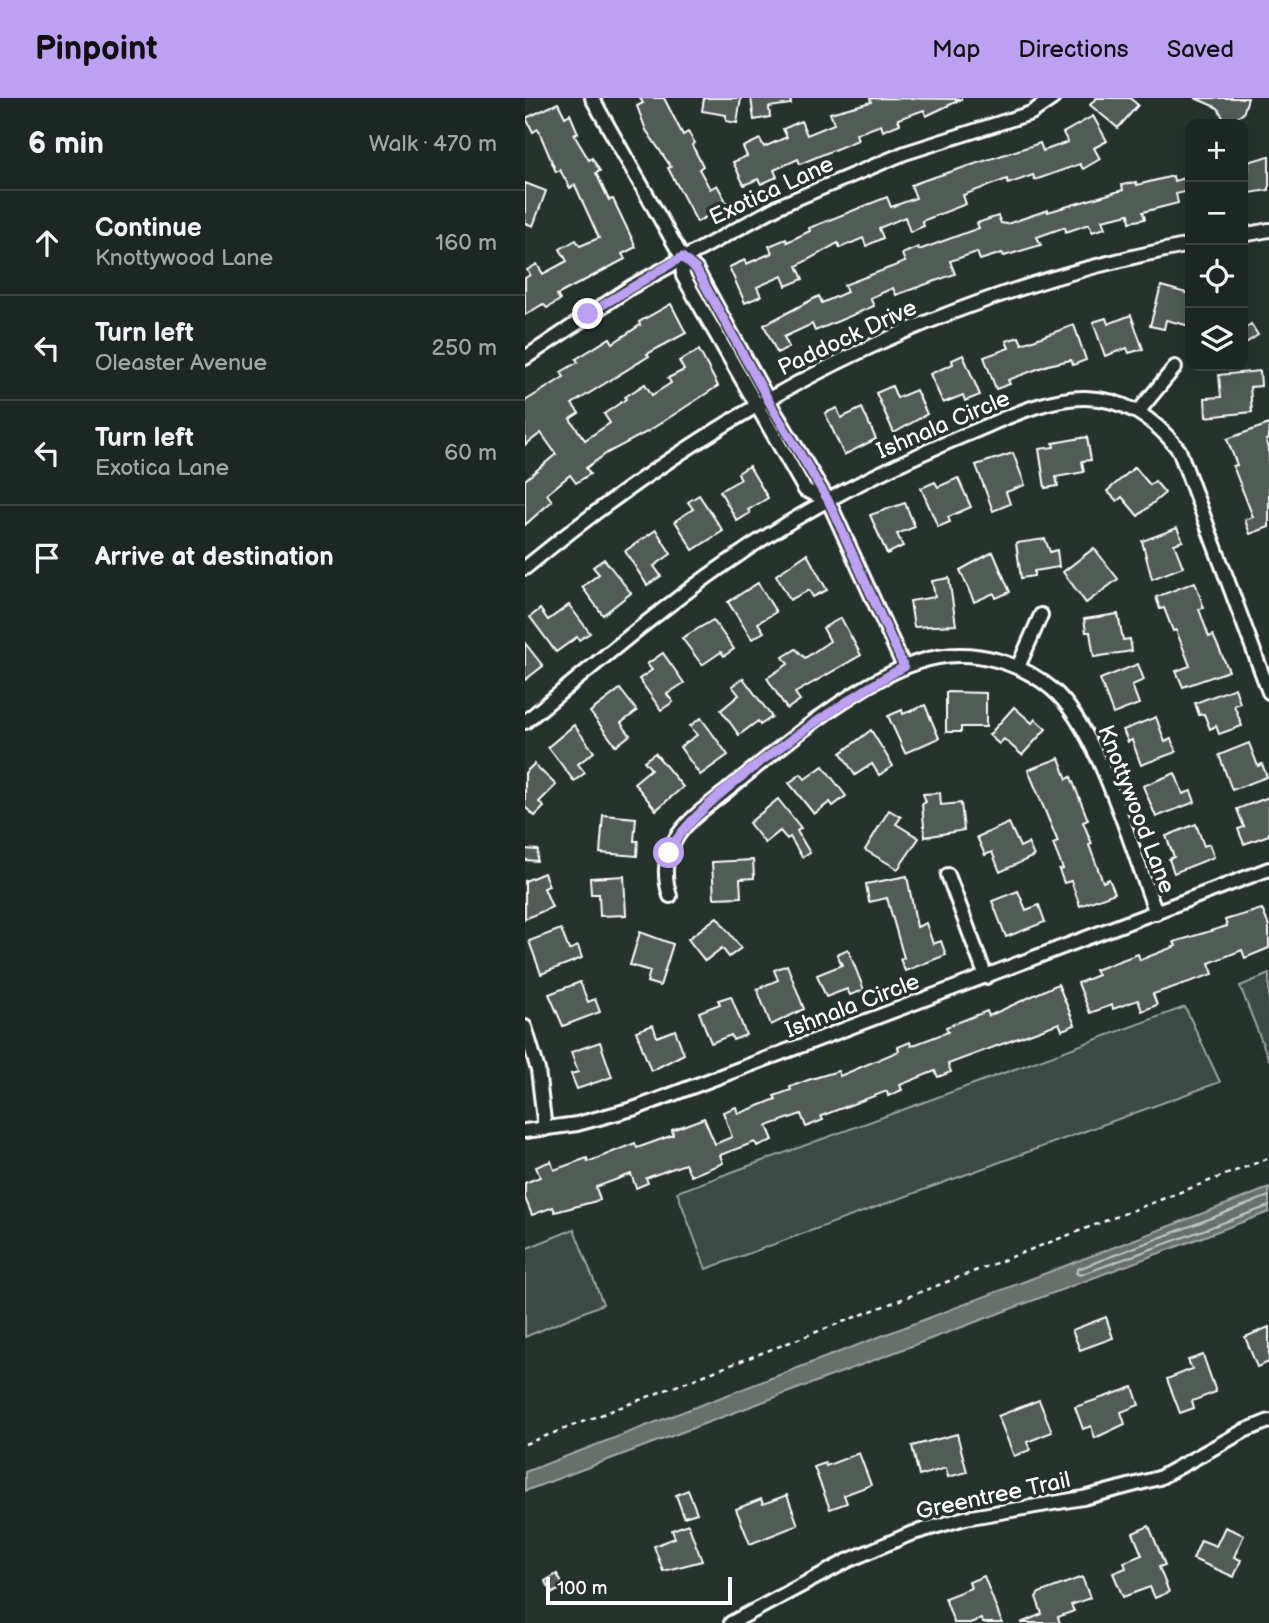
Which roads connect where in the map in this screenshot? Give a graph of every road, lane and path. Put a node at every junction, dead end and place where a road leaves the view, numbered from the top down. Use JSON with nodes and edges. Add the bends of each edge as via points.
{"nodes":[{"id":1,"x":592,"y":98,"type":"edge"},
{"id":2,"x":1053,"y":98,"type":"edge"},
{"id":3,"x":1269,"y":230,"type":"edge"},
{"id":4,"x":1248,"y":234,"type":"edge"},
{"id":5,"x":1185,"y":246,"type":"edge"},
{"id":6,"x":682,"y":257,"type":"junction"},
{"id":7,"x":525,"y":358,"type":"edge"},
{"id":8,"x":1175,"y":368,"type":"dead end"},
{"id":9,"x":768,"y":398,"type":"junction"},
{"id":10,"x":756,"y":404,"type":"junction"},
{"id":11,"x":1138,"y":412,"type":"junction"},
{"id":12,"x":828,"y":500,"type":"junction"},
{"id":13,"x":525,"y":568,"type":"edge"},
{"id":14,"x":1041,"y":615,"type":"dead end"},
{"id":15,"x":904,"y":667,"type":"junction"},
{"id":16,"x":1018,"y":667,"type":"junction"},
{"id":17,"x":1269,"y":692,"type":"edge"},
{"id":18,"x":525,"y":723,"type":"edge"},
{"id":19,"x":1269,"y":869,"type":"edge"},
{"id":20,"x":947,"y":875,"type":"dead end"},
{"id":21,"x":670,"y":896,"type":"dead end"},
{"id":22,"x":1156,"y":913,"type":"junction"},
{"id":23,"x":986,"y":977,"type":"junction"},
{"id":24,"x":525,"y":1027,"type":"edge"},
{"id":25,"x":545,"y":1129,"type":"junction"},
{"id":26,"x":525,"y":1131,"type":"edge"},
{"id":27,"x":1269,"y":1158,"type":"edge"},
{"id":28,"x":1269,"y":1421,"type":"edge"},
{"id":29,"x":525,"y":1444,"type":"edge"},
{"id":30,"x":731,"y":1623,"type":"edge"}],
"edges":[{"from":1,"to":6,"type":"street"},
{"from":2,"to":6,"type":"street","name":"Exotica Lane","via":[[1031,113],[843,178]]},
{"from":3,"to":4,"type":"street"},
{"from":5,"to":9,"type":"street","name":"Paddock Drive","via":[[1065,274],[980,302],[885,339]]},
{"from":6,"to":7,"type":"street","name":"Exotica Lane"},
{"from":6,"to":9,"type":"street","via":[[696,269]]},
{"from":6,"to":10,"type":"street","via":[[683,276]]},
{"from":8,"to":11,"type":"street"},
{"from":9,"to":10,"type":"street","name":"Paddock Drive"},
{"from":9,"to":12,"type":"street"},
{"from":10,"to":12,"type":"street","via":[[805,490]]},
{"from":10,"to":13,"type":"street","name":"Paddock Drive","via":[[628,486]]},
{"from":11,"to":12,"type":"street","name":"Ishnala Circle","via":[[1095,399],[1050,403],[928,450]]},
{"from":11,"to":17,"type":"street","name":"Ishnala Circle","via":[[1167,434],[1187,466]]},
{"from":12,"to":15,"type":"street"},
{"from":12,"to":18,"type":"street","name":"Ishnala Circle","via":[[680,596]]},
{"from":14,"to":16,"type":"street"},
{"from":15,"to":16,"type":"street","name":"Knottywood Lane","via":[[959,655]]},
{"from":15,"to":21,"type":"street","name":"Knottywood Lane","via":[[788,742],[687,824],[667,861]]},
{"from":16,"to":22,"type":"street","name":"Knottywood Lane","via":[[1053,689],[1084,729]]},
{"from":19,"to":22,"type":"street","name":"Ishnala Circle"},
{"from":20,"to":23,"type":"street"},
{"from":22,"to":23,"type":"street","name":"Ishnala Circle"},
{"from":23,"to":25,"type":"street","name":"Ishnala Circle","via":[[636,1108]]},
{"from":24,"to":25,"type":"street","via":[[538,1070]]},
{"from":25,"to":26,"type":"street","name":"Ishnala Circle"},
{"from":27,"to":29,"type":"path"},
{"from":28,"to":30,"type":"street","name":"Greentree Trail","via":[[1159,1478],[1083,1498],[965,1518],[910,1534]]}]}
